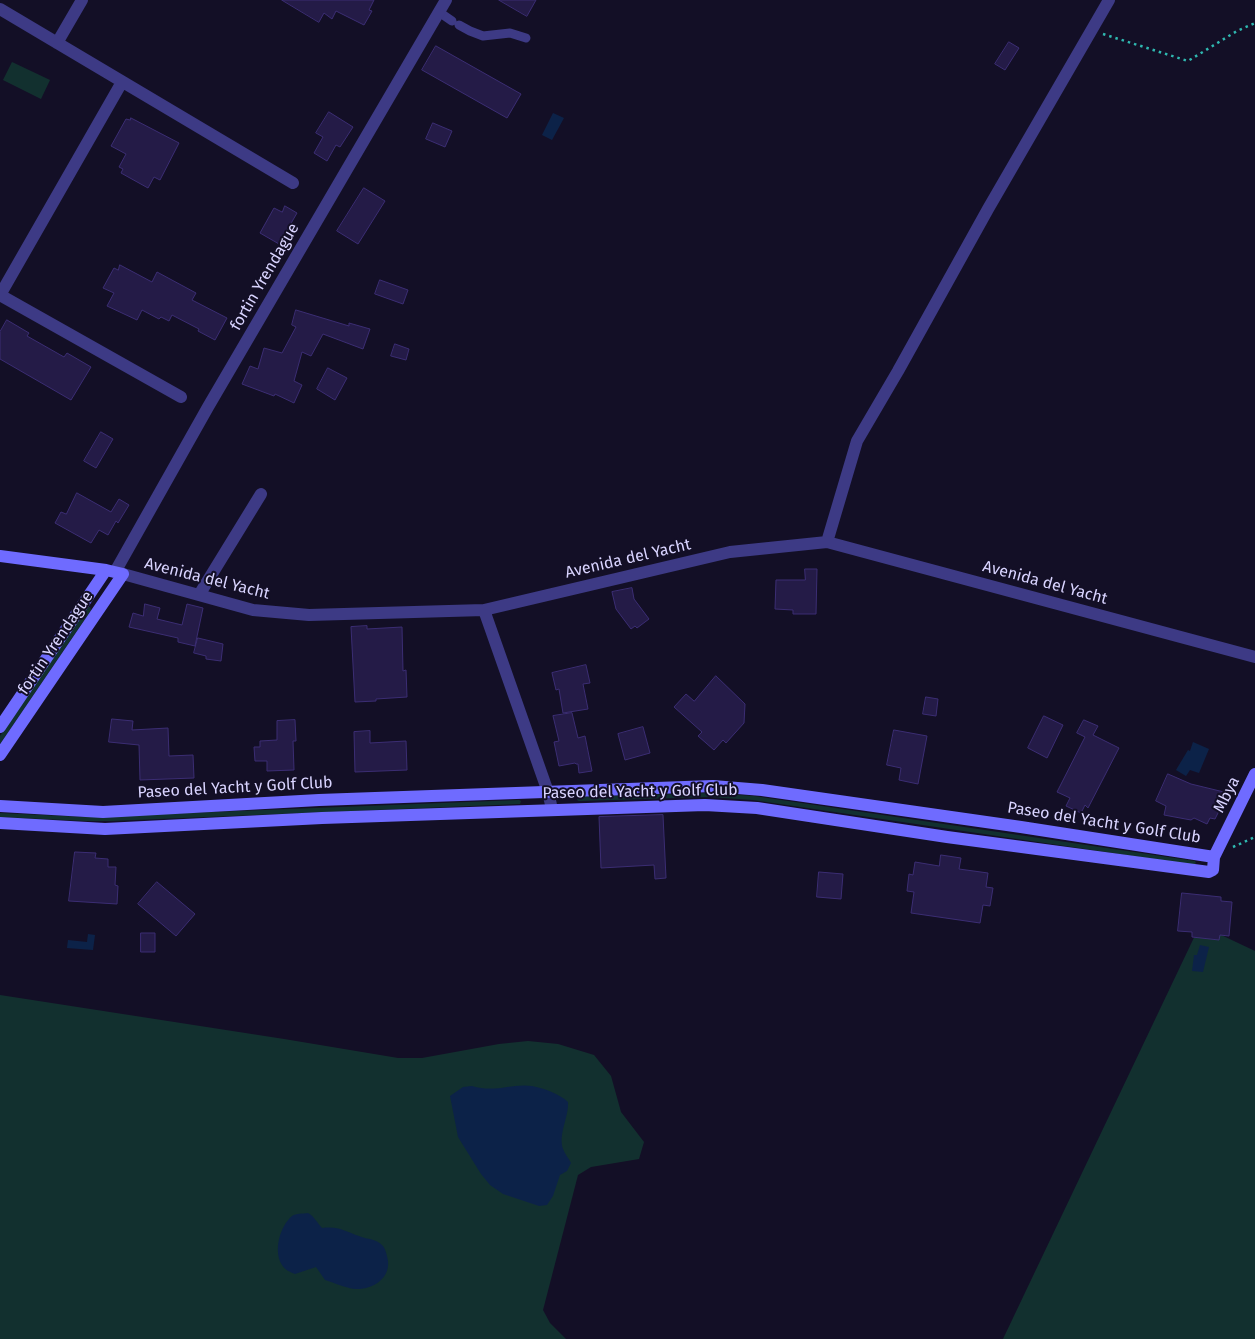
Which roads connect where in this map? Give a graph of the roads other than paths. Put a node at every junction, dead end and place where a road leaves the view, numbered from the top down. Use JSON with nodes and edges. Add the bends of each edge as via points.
{"nodes":[{"id":1,"x":82,"y":0,"type":"edge"},
{"id":2,"x":446,"y":0,"type":"edge"},
{"id":3,"x":1110,"y":0,"type":"edge"},
{"id":4,"x":0,"y":9,"type":"edge"},
{"id":5,"x":439,"y":12,"type":"junction"},
{"id":6,"x":526,"y":38,"type":"dead end"},
{"id":7,"x":57,"y":43,"type":"junction"},
{"id":8,"x":122,"y":82,"type":"junction"},
{"id":9,"x":293,"y":183,"type":"dead end"},
{"id":10,"x":0,"y":295,"type":"edge"},
{"id":11,"x":181,"y":397,"type":"dead end"},
{"id":12,"x":261,"y":494,"type":"dead end"},
{"id":13,"x":827,"y":542,"type":"junction"},
{"id":14,"x":0,"y":556,"type":"edge"},
{"id":15,"x":115,"y":572,"type":"junction"},
{"id":16,"x":199,"y":595,"type":"junction"},
{"id":17,"x":484,"y":610,"type":"junction"},
{"id":18,"x":1255,"y":656,"type":"edge"},
{"id":19,"x":0,"y":727,"type":"edge"},
{"id":20,"x":0,"y":755,"type":"edge"},
{"id":21,"x":1255,"y":774,"type":"edge"},
{"id":22,"x":548,"y":792,"type":"junction"},
{"id":23,"x":0,"y":806,"type":"edge"},
{"id":24,"x":552,"y":809,"type":"junction"},
{"id":25,"x":0,"y":823,"type":"edge"},
{"id":26,"x":1214,"y":857,"type":"junction"}],
"edges":[{"from":1,"to":7,"type":"street"},
{"from":2,"to":5,"type":"street","name":"fortin Yrendague"},
{"from":3,"to":13,"type":"street","via":[[857,441]]},
{"from":4,"to":7,"type":"street"},
{"from":5,"to":6,"type":"lane","via":[[483,36],[510,33]]},
{"from":5,"to":15,"type":"street","name":"fortin Yrendague"},
{"from":7,"to":8,"type":"street"},
{"from":8,"to":9,"type":"street"},
{"from":8,"to":10,"type":"street"},
{"from":10,"to":11,"type":"street"},
{"from":12,"to":16,"type":"street"},
{"from":13,"to":17,"type":"street","name":"Avenida del Yacht","via":[[730,552]]},
{"from":13,"to":18,"type":"street","name":"Avenida del Yacht"},
{"from":14,"to":15,"type":"main road","name":"Avenida del Yacht"},
{"from":15,"to":16,"type":"street","name":"Avenida del Yacht"},
{"from":15,"to":19,"type":"main road","name":"fortin Yrendague"},
{"from":15,"to":20,"type":"main road","name":"fortin Yrendague"},
{"from":16,"to":17,"type":"street","name":"Avenida del Yacht","via":[[253,610],[309,615]]},
{"from":17,"to":22,"type":"street"},
{"from":21,"to":26,"type":"main road","name":"Mbya"},
{"from":22,"to":23,"type":"main road","name":"Paseo del Yacht y Golf Club","via":[[103,812]]},
{"from":22,"to":24,"type":"street"},
{"from":22,"to":26,"type":"main road","name":"Paseo del Yacht y Golf Club","via":[[704,786],[752,790]]},
{"from":24,"to":25,"type":"main road","name":"Paseo del Yacht y Golf Club","via":[[105,829]]},
{"from":24,"to":26,"type":"main road","name":"Paseo del Yacht y Golf Club","via":[[705,805],[757,808],[1209,872],[1213,870]]}]}
